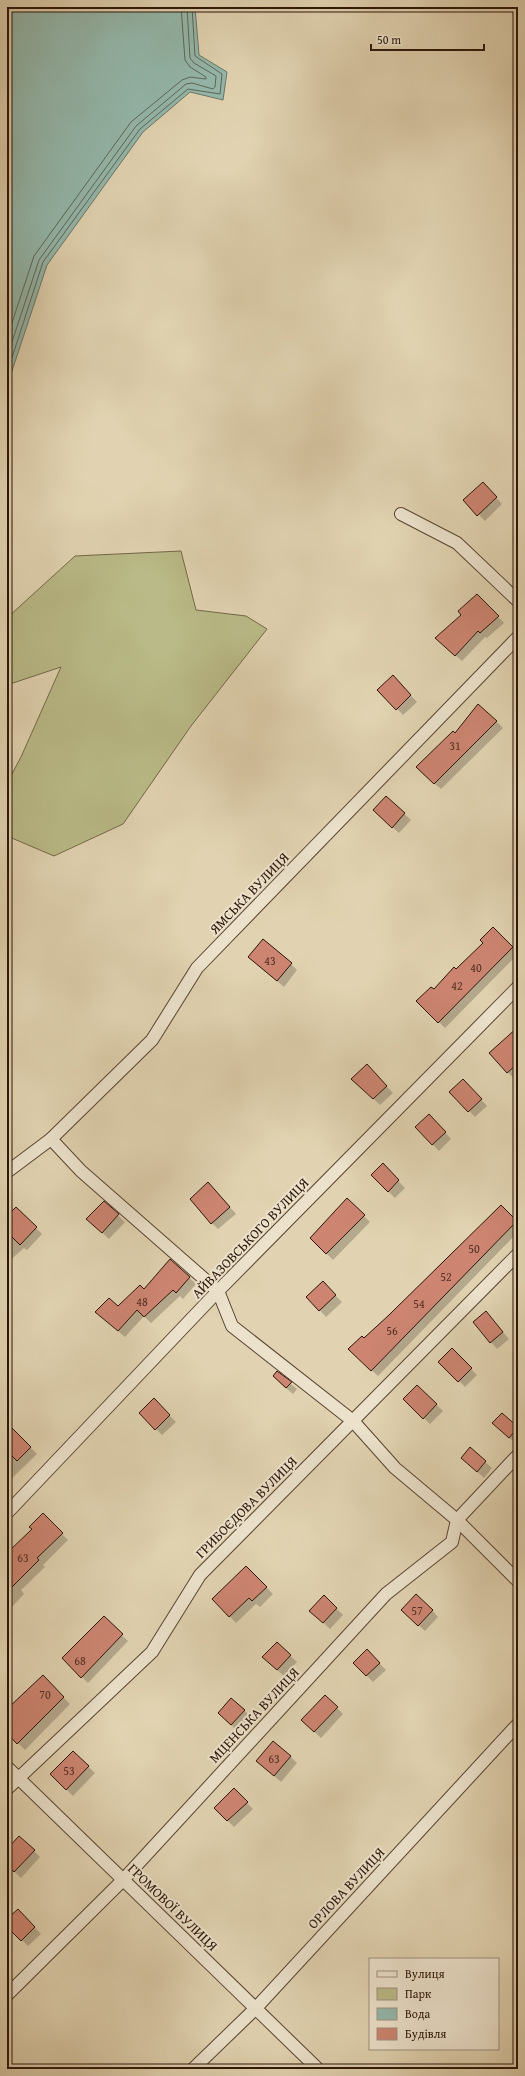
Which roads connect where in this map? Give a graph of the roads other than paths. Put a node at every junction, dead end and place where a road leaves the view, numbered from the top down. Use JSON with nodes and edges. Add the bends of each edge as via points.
{"nodes":[{"id":1,"x":400,"y":514,"type":"dead end"},
{"id":2,"x":518,"y":602,"type":"edge"},
{"id":3,"x":518,"y":637,"type":"edge"},
{"id":4,"x":518,"y":987,"type":"edge"},
{"id":5,"x":51,"y":1139,"type":"junction"},
{"id":6,"x":7,"y":1172,"type":"edge"},
{"id":7,"x":518,"y":1254,"type":"edge"},
{"id":8,"x":218,"y":1291,"type":"junction"},
{"id":9,"x":353,"y":1421,"type":"junction"},
{"id":10,"x":518,"y":1455,"type":"edge"},
{"id":11,"x":7,"y":1513,"type":"edge"},
{"id":12,"x":457,"y":1520,"type":"junction"},
{"id":13,"x":518,"y":1582,"type":"edge"},
{"id":14,"x":518,"y":1724,"type":"edge"},
{"id":15,"x":7,"y":1767,"type":"edge"},
{"id":16,"x":18,"y":1778,"type":"junction"},
{"id":17,"x":7,"y":1789,"type":"edge"},
{"id":18,"x":123,"y":1880,"type":"junction"},
{"id":19,"x":7,"y":1995,"type":"edge"},
{"id":20,"x":256,"y":2008,"type":"junction"},
{"id":21,"x":193,"y":2069,"type":"edge"},
{"id":22,"x":318,"y":2069,"type":"edge"}],
"edges":[{"from":1,"to":2,"type":"street","via":[[457,543]]},
{"from":3,"to":5,"type":"street","name":"ЯМСЬКА ВУЛИЦЯ","via":[[197,968],[152,1040]]},
{"from":4,"to":8,"type":"street","name":"АЙВАЗОВСЬКОГО ВУЛИЦЯ"},
{"from":5,"to":6,"type":"street","name":"ЯМСЬКА ВУЛИЦЯ"},
{"from":5,"to":8,"type":"street","via":[[81,1171]]},
{"from":7,"to":9,"type":"street","name":"ГРИБОЄДОВА ВУЛИЦЯ"},
{"from":8,"to":9,"type":"street","via":[[232,1326]]},
{"from":8,"to":11,"type":"street","name":"АЙВАЗОВСЬКОГО ВУЛИЦЯ"},
{"from":9,"to":12,"type":"street","via":[[395,1468]]},
{"from":9,"to":16,"type":"street","name":"ГРИБОЄДОВА ВУЛИЦЯ","via":[[200,1575],[152,1652]]},
{"from":10,"to":12,"type":"street"},
{"from":12,"to":13,"type":"street"},
{"from":12,"to":18,"type":"street","name":"МЦЕНСЬКА ВУЛИЦЯ","via":[[452,1542],[386,1594]]},
{"from":14,"to":20,"type":"street","name":"ОРЛОВА ВУЛИЦЯ"},
{"from":15,"to":16,"type":"street","name":"ГРОМОВОЇ ВУЛИЦЯ"},
{"from":16,"to":17,"type":"street","name":"ГРИБОЄДОВА ВУЛИЦЯ"},
{"from":16,"to":18,"type":"street","name":"ГРОМОВОЇ ВУЛИЦЯ"},
{"from":18,"to":19,"type":"street","name":"МЦЕНСЬКА ВУЛИЦЯ"},
{"from":18,"to":20,"type":"street","name":"ГРОМОВОЇ ВУЛИЦЯ"},
{"from":20,"to":21,"type":"street","name":"ОРЛОВА ВУЛИЦЯ"},
{"from":20,"to":22,"type":"street","name":"ГРОМОВОЇ ВУЛИЦЯ"}]}
